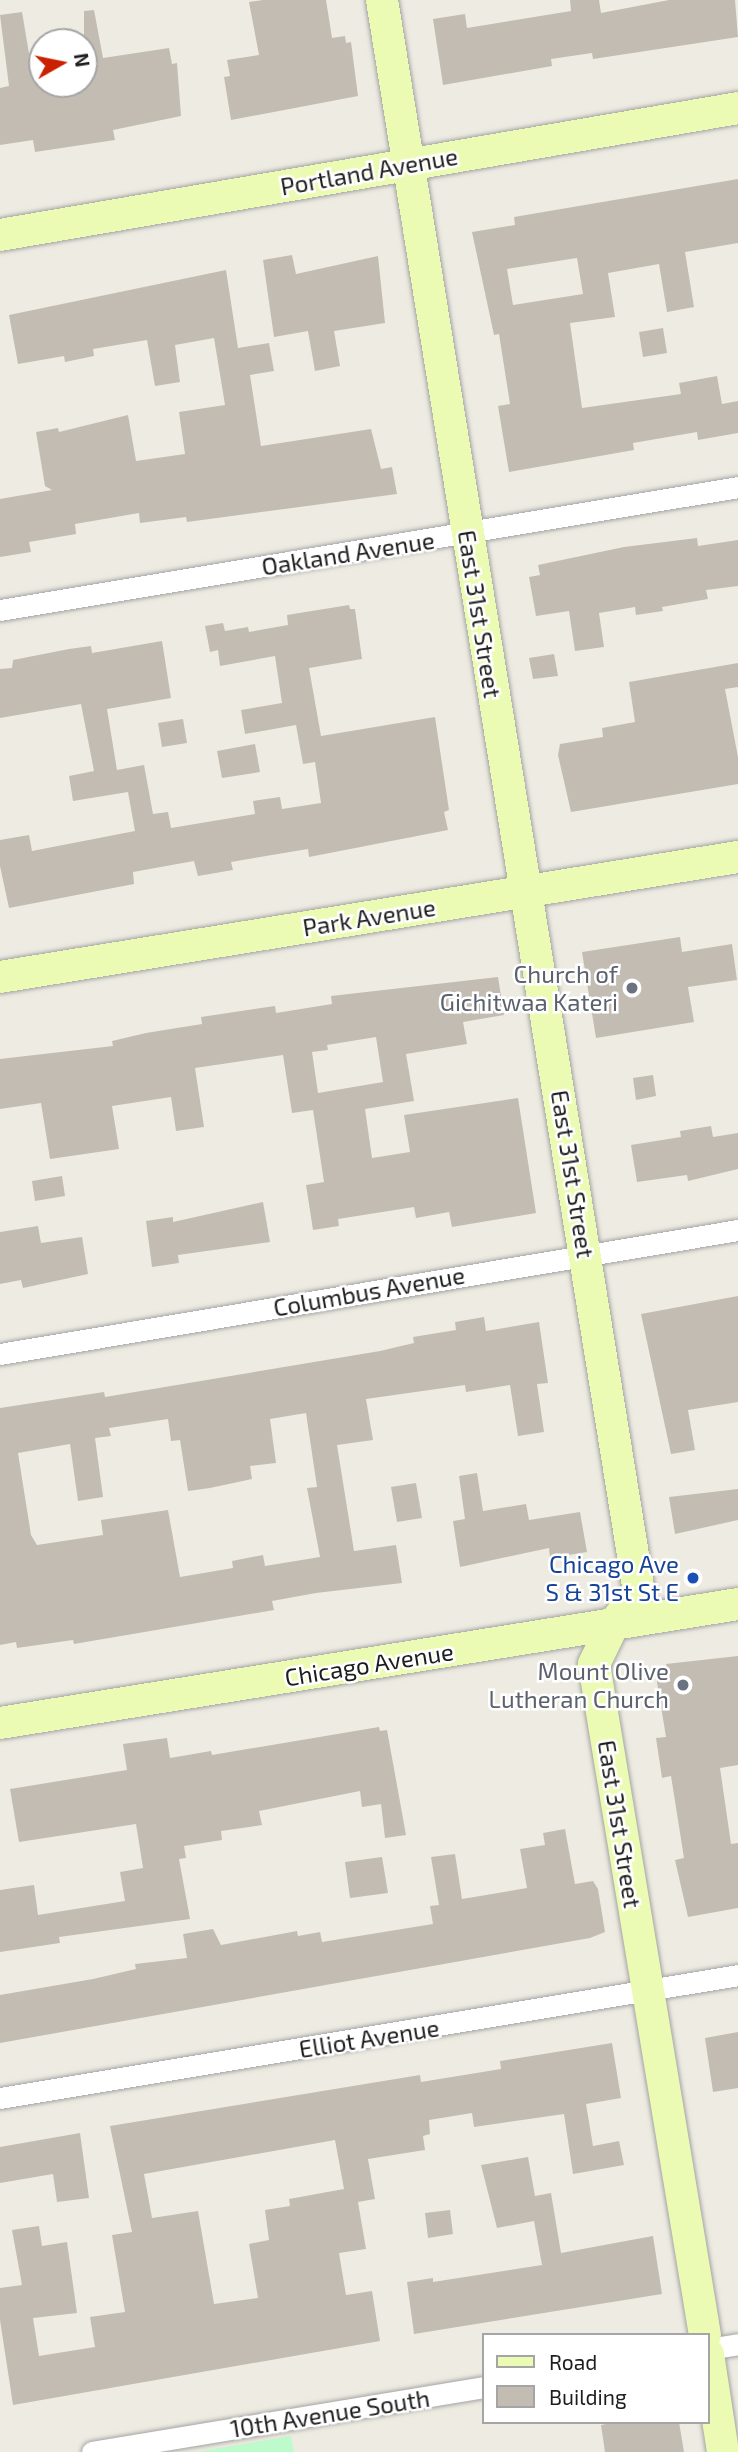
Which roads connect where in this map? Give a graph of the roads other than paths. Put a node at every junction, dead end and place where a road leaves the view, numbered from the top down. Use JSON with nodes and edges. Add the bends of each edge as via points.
{"nodes":[{"id":1,"x":382,"y":0,"type":"edge"},
{"id":2,"x":738,"y":108,"type":"edge"},
{"id":3,"x":411,"y":164,"type":"junction"},
{"id":4,"x":0,"y":235,"type":"edge"},
{"id":5,"x":738,"y":487,"type":"edge"},
{"id":6,"x":468,"y":532,"type":"junction"},
{"id":7,"x":0,"y":610,"type":"edge"},
{"id":8,"x":738,"y":858,"type":"edge"},
{"id":9,"x":525,"y":892,"type":"junction"},
{"id":10,"x":0,"y":976,"type":"edge"},
{"id":11,"x":738,"y":1230,"type":"edge"},
{"id":12,"x":586,"y":1254,"type":"junction"},
{"id":13,"x":0,"y":1354,"type":"edge"},
{"id":14,"x":738,"y":1604,"type":"edge"},
{"id":15,"x":613,"y":1625,"type":"junction"},
{"id":16,"x":0,"y":1723,"type":"edge"},
{"id":17,"x":738,"y":1975,"type":"edge"},
{"id":18,"x":648,"y":1992,"type":"junction"},
{"id":19,"x":0,"y":2098,"type":"edge"},
{"id":20,"x":705,"y":2333,"type":"edge"},
{"id":21,"x":738,"y":2344,"type":"edge"},
{"id":22,"x":710,"y":2351,"type":"edge"},
{"id":23,"x":710,"y":2364,"type":"edge"},
{"id":24,"x":482,"y":2387,"type":"edge"},
{"id":25,"x":92,"y":2452,"type":"edge"},
{"id":26,"x":723,"y":2452,"type":"edge"}],
"edges":[{"from":1,"to":3,"type":"street","name":"East 31st Street"},
{"from":2,"to":3,"type":"street","name":"Portland Avenue"},
{"from":3,"to":4,"type":"street","name":"Portland Avenue"},
{"from":3,"to":6,"type":"street","name":"East 31st Street"},
{"from":5,"to":6,"type":"street","name":"Oakland Avenue"},
{"from":6,"to":7,"type":"street","name":"Oakland Avenue"},
{"from":6,"to":9,"type":"street","name":"East 31st Street"},
{"from":8,"to":9,"type":"street","name":"Park Avenue"},
{"from":9,"to":10,"type":"street","name":"Park Avenue"},
{"from":9,"to":12,"type":"street","name":"East 31st Street"},
{"from":11,"to":12,"type":"street","name":"Columbus Avenue"},
{"from":12,"to":13,"type":"street","name":"Columbus Avenue"},
{"from":12,"to":15,"type":"street","name":"East 31st Street","via":[[639,1592]]},
{"from":14,"to":15,"type":"street","name":"Chicago Avenue"},
{"from":15,"to":16,"type":"street","name":"Chicago Avenue"},
{"from":15,"to":18,"type":"street","name":"East 31st Street","via":[[594,1664]]},
{"from":17,"to":18,"type":"street","name":"Elliot Avenue"},
{"from":18,"to":19,"type":"street","name":"Elliot Avenue"},
{"from":18,"to":20,"type":"street","name":"East 31st Street"},
{"from":21,"to":22,"type":"street"},
{"from":23,"to":26,"type":"street"},
{"from":24,"to":25,"type":"street","name":"10th Avenue South"}]}
